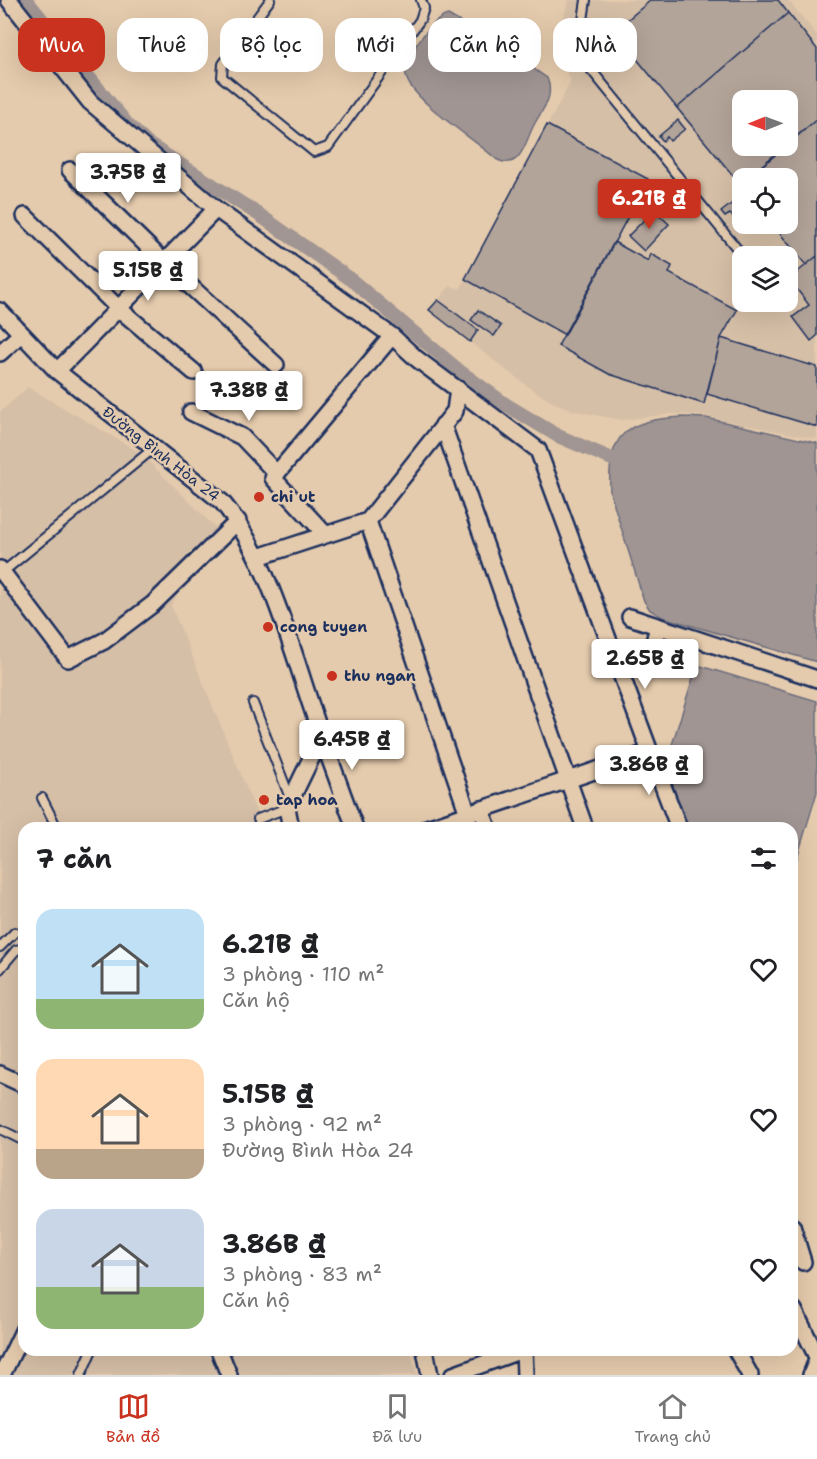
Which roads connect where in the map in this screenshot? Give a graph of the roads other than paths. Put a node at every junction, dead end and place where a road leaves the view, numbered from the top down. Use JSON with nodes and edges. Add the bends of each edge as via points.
{"nodes":[{"id":1,"x":9,"y":0,"type":"edge"},
{"id":2,"x":270,"y":0,"type":"edge"},
{"id":3,"x":421,"y":0,"type":"edge"},
{"id":4,"x":586,"y":0,"type":"edge"},
{"id":5,"x":69,"y":170,"type":"dead end"},
{"id":6,"x":216,"y":209,"type":"junction"},
{"id":7,"x":25,"y":216,"type":"dead end"},
{"id":8,"x":735,"y":246,"type":"edge"},
{"id":9,"x":164,"y":262,"type":"junction"},
{"id":10,"x":118,"y":308,"type":"junction"},
{"id":11,"x":0,"y":311,"type":"edge"},
{"id":12,"x":21,"y":333,"type":"junction"},
{"id":13,"x":392,"y":336,"type":"junction"},
{"id":14,"x":0,"y":353,"type":"edge"},
{"id":15,"x":276,"y":365,"type":"dead end"},
{"id":16,"x":57,"y":371,"type":"junction"},
{"id":17,"x":194,"y":372,"type":"dead end"},
{"id":18,"x":458,"y":389,"type":"junction"},
{"id":19,"x":191,"y":412,"type":"dead end"},
{"id":20,"x":443,"y":425,"type":"junction"},
{"id":21,"x":154,"y":448,"type":"junction"},
{"id":22,"x":277,"y":474,"type":"junction"},
{"id":23,"x":238,"y":521,"type":"junction"},
{"id":24,"x":368,"y":521,"type":"junction"},
{"id":25,"x":326,"y":535,"type":"junction"},
{"id":26,"x":258,"y":557,"type":"junction"},
{"id":27,"x":1,"y":570,"type":"edge"},
{"id":28,"x":630,"y":617,"type":"dead end"},
{"id":29,"x":658,"y":626,"type":"junction"},
{"id":30,"x":639,"y":669,"type":"dead end"},
{"id":31,"x":817,"y":679,"type":"edge"},
{"id":32,"x":253,"y":703,"type":"dead end"},
{"id":33,"x":318,"y":726,"type":"junction"},
{"id":34,"x":650,"y":752,"type":"junction"},
{"id":35,"x":568,"y":778,"type":"junction"},
{"id":36,"x":42,"y":798,"type":"dead end"},
{"id":37,"x":289,"y":806,"type":"junction"},
{"id":38,"x":474,"y":811,"type":"junction"},
{"id":39,"x":258,"y":819,"type":"dead end"},
{"id":40,"x":54,"y":822,"type":"edge"},
{"id":41,"x":290,"y":822,"type":"edge"},
{"id":42,"x":353,"y":822,"type":"edge"},
{"id":43,"x":444,"y":822,"type":"edge"},
{"id":44,"x":483,"y":822,"type":"edge"},
{"id":45,"x":583,"y":822,"type":"edge"},
{"id":46,"x":677,"y":822,"type":"edge"},
{"id":47,"x":15,"y":932,"type":"dead end"},
{"id":48,"x":0,"y":947,"type":"edge"},
{"id":49,"x":18,"y":950,"type":"edge"},
{"id":50,"x":0,"y":969,"type":"edge"},
{"id":51,"x":0,"y":1074,"type":"edge"},
{"id":52,"x":18,"y":1082,"type":"edge"},
{"id":53,"x":0,"y":1129,"type":"edge"},
{"id":54,"x":18,"y":1138,"type":"edge"},
{"id":55,"x":798,"y":1246,"type":"edge"},
{"id":56,"x":803,"y":1262,"type":"dead end"},
{"id":57,"x":798,"y":1318,"type":"edge"},
{"id":58,"x":18,"y":1342,"type":"edge"},
{"id":59,"x":89,"y":1356,"type":"edge"},
{"id":60,"x":221,"y":1356,"type":"edge"},
{"id":61,"x":426,"y":1356,"type":"edge"},
{"id":62,"x":506,"y":1356,"type":"edge"},
{"id":63,"x":523,"y":1356,"type":"edge"},
{"id":64,"x":739,"y":1356,"type":"edge"},
{"id":65,"x":817,"y":1358,"type":"edge"},
{"id":66,"x":2,"y":1375,"type":"edge"},
{"id":67,"x":81,"y":1375,"type":"edge"},
{"id":68,"x":229,"y":1375,"type":"edge"},
{"id":69,"x":430,"y":1375,"type":"edge"},
{"id":70,"x":453,"y":1375,"type":"edge"},
{"id":71,"x":525,"y":1375,"type":"edge"},
{"id":72,"x":750,"y":1375,"type":"edge"},
{"id":73,"x":811,"y":1375,"type":"edge"}],
"edges":[{"from":1,"to":6,"type":"street","via":[[90,102]]},
{"from":2,"to":3,"type":"lane","via":[[223,64],[222,77],[314,152],[328,147],[420,20]]},
{"from":4,"to":8,"type":"lane","via":[[582,27],[588,66]]},
{"from":5,"to":9,"type":"street"},
{"from":6,"to":9,"type":"street"},
{"from":6,"to":13,"type":"street"},
{"from":7,"to":10,"type":"street"},
{"from":9,"to":10,"type":"street"},
{"from":9,"to":15,"type":"street"},
{"from":10,"to":16,"type":"street"},
{"from":10,"to":17,"type":"street"},
{"from":11,"to":12,"type":"street","name":"Đường Bình Hòa 24"},
{"from":12,"to":14,"type":"street"},
{"from":12,"to":16,"type":"street","name":"Đường Bình Hòa 24"},
{"from":13,"to":18,"type":"street"},
{"from":13,"to":22,"type":"street"},
{"from":16,"to":21,"type":"street","name":"Đường Bình Hòa 24"},
{"from":18,"to":20,"type":"street","via":[[454,411]]},
{"from":18,"to":34,"type":"street","via":[[538,450]]},
{"from":19,"to":22,"type":"street","via":[[242,437]]},
{"from":20,"to":24,"type":"street"},
{"from":20,"to":35,"type":"street"},
{"from":21,"to":23,"type":"street","name":"Đường Bình Hòa 24","via":[[222,502]]},
{"from":21,"to":27,"type":"lane"},
{"from":22,"to":25,"type":"street","via":[[273,478]]},
{"from":23,"to":26,"type":"street","name":"Đường Bình Hòa 24"},
{"from":23,"to":27,"type":"street","via":[[153,604],[104,641],[68,659]]},
{"from":24,"to":25,"type":"street"},
{"from":24,"to":38,"type":"street"},
{"from":25,"to":26,"type":"street"},
{"from":26,"to":33,"type":"street","name":"Đường Bình Hòa 24"},
{"from":28,"to":29,"type":"street"},
{"from":29,"to":30,"type":"street","via":[[650,658]]},
{"from":29,"to":31,"type":"street"},
{"from":32,"to":37,"type":"lane"},
{"from":33,"to":37,"type":"street","name":"Đường Bình Hòa 24","via":[[318,744]]},
{"from":33,"to":42,"type":"street"},
{"from":34,"to":35,"type":"street"},
{"from":34,"to":46,"type":"street"},
{"from":35,"to":38,"type":"street"},
{"from":35,"to":45,"type":"street"},
{"from":36,"to":40,"type":"lane"},
{"from":37,"to":39,"type":"lane"},
{"from":37,"to":41,"type":"street"},
{"from":38,"to":43,"type":"street"},
{"from":38,"to":44,"type":"street"},
{"from":47,"to":48,"type":"lane"},
{"from":49,"to":50,"type":"lane"},
{"from":51,"to":52,"type":"street"},
{"from":53,"to":54,"type":"lane"},
{"from":55,"to":56,"type":"street"},
{"from":57,"to":65,"type":"street"},
{"from":58,"to":66,"type":"street"},
{"from":59,"to":67,"type":"lane"},
{"from":60,"to":68,"type":"street"},
{"from":61,"to":69,"type":"street"},
{"from":62,"to":70,"type":"street"},
{"from":63,"to":71,"type":"street"},
{"from":64,"to":72,"type":"street"},
{"from":65,"to":73,"type":"street"}]}
